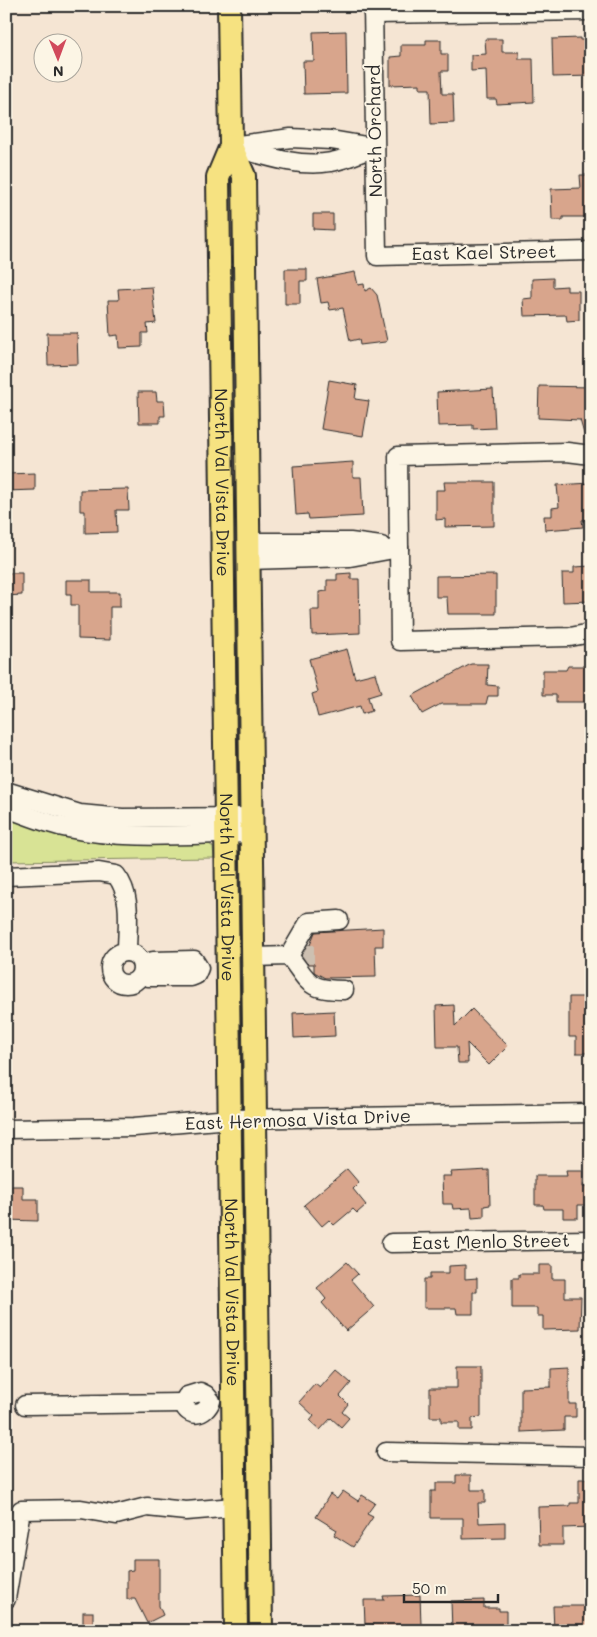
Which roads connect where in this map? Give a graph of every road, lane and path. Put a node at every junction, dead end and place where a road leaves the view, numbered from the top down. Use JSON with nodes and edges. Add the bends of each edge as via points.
{"nodes":[{"id":1,"x":229,"y":6,"type":"edge"},
{"id":2,"x":373,"y":10,"type":"edge"},
{"id":3,"x":591,"y":11,"type":"edge"},
{"id":4,"x":306,"y":138,"type":"junction"},
{"id":5,"x":231,"y":146,"type":"junction"},
{"id":6,"x":375,"y":147,"type":"junction"},
{"id":7,"x":306,"y":162,"type":"junction"},
{"id":8,"x":591,"y":251,"type":"edge"},
{"id":9,"x":377,"y":256,"type":"joint"},
{"id":10,"x":591,"y":456,"type":"edge"},
{"id":11,"x":399,"y":548,"type":"junction"},
{"id":12,"x":248,"y":551,"type":"junction"},
{"id":13,"x":591,"y":633,"type":"edge"},
{"id":14,"x":6,"y":791,"type":"edge"},
{"id":15,"x":6,"y":808,"type":"edge"},
{"id":16,"x":227,"y":825,"type":"junction"},
{"id":17,"x":252,"y":825,"type":"junction"},
{"id":18,"x":6,"y":876,"type":"edge"},
{"id":19,"x":339,"y":920,"type":"dead end"},
{"id":20,"x":128,"y":952,"type":"junction"},
{"id":21,"x":289,"y":956,"type":"junction"},
{"id":22,"x":253,"y":957,"type":"junction"},
{"id":23,"x":228,"y":967,"type":"junction"},
{"id":24,"x":142,"y":970,"type":"junction"},
{"id":25,"x":344,"y":990,"type":"dead end"},
{"id":26,"x":591,"y":1112,"type":"edge"},
{"id":27,"x":255,"y":1119,"type":"junction"},
{"id":28,"x":230,"y":1120,"type":"junction"},
{"id":29,"x":6,"y":1129,"type":"edge"},
{"id":30,"x":591,"y":1240,"type":"edge"},
{"id":31,"x":391,"y":1243,"type":"dead end"},
{"id":32,"x":222,"y":1401,"type":"junction"},
{"id":33,"x":25,"y":1405,"type":"dead end"},
{"id":34,"x":386,"y":1452,"type":"dead end"},
{"id":35,"x":591,"y":1456,"type":"edge"},
{"id":36,"x":234,"y":1507,"type":"junction"},
{"id":37,"x":260,"y":1507,"type":"junction"},
{"id":38,"x":234,"y":1541,"type":"junction"},
{"id":39,"x":260,"y":1541,"type":"junction"},
{"id":40,"x":6,"y":1599,"type":"edge"},
{"id":41,"x":235,"y":1606,"type":"junction"},
{"id":42,"x":261,"y":1606,"type":"junction"},
{"id":43,"x":236,"y":1631,"type":"edge"},
{"id":44,"x":261,"y":1631,"type":"edge"}],
"edges":[{"from":1,"to":5,"type":"main road","name":"North Val Vista Drive"},
{"from":2,"to":3,"type":"street"},
{"from":2,"to":6,"type":"street","name":"North Orchard"},
{"from":4,"to":5,"type":"street"},
{"from":4,"to":6,"type":"street"},
{"from":4,"to":7,"type":"street"},
{"from":5,"to":7,"type":"street","via":[[286,162]]},
{"from":5,"to":12,"type":"main road","name":"North Val Vista Drive","via":[[244,176]]},
{"from":5,"to":16,"type":"main road","name":"North Val Vista Drive","via":[[218,177]]},
{"from":6,"to":7,"type":"street","via":[[331,162]]},
{"from":6,"to":9,"type":"street","name":"North Orchard"},
{"from":8,"to":9,"type":"street","name":"East Kael Street"},
{"from":10,"to":11,"type":"street","via":[[567,452],[398,456]]},
{"from":11,"to":12,"type":"street","via":[[350,557],[298,550]]},
{"from":11,"to":13,"type":"street","via":[[400,641],[570,637]]},
{"from":12,"to":17,"type":"main road","name":"North Val Vista Drive"},
{"from":14,"to":16,"type":"street","via":[[80,814]]},
{"from":15,"to":16,"type":"street","via":[[68,828],[96,833]]},
{"from":16,"to":17,"type":"street"},
{"from":16,"to":23,"type":"main road","name":"North Val Vista Drive"},
{"from":17,"to":22,"type":"main road","name":"North Val Vista Drive"},
{"from":18,"to":20,"type":"street","via":[[99,872],[116,876],[124,885],[127,900]]},
{"from":19,"to":21,"type":"street","via":[[309,922],[303,941]]},
{"from":20,"to":24,"type":"street","via":[[138,958]]},
{"from":20,"to":24,"type":"street","via":[[112,961],[111,971],[116,980],[130,983],[139,977]]},
{"from":21,"to":22,"type":"street"},
{"from":21,"to":25,"type":"street","via":[[303,967],[309,984],[322,990]]},
{"from":22,"to":27,"type":"main road","name":"North Val Vista Drive"},
{"from":23,"to":24,"type":"street","via":[[199,968],[194,960],[153,961]]},
{"from":23,"to":28,"type":"main road","name":"North Val Vista Drive"},
{"from":26,"to":27,"type":"street","name":"East Hermosa Vista Drive"},
{"from":27,"to":28,"type":"street","name":"East Hermosa Vista Drive"},
{"from":27,"to":37,"type":"main road","name":"North Val Vista Drive"},
{"from":28,"to":29,"type":"street","name":"East Hermosa Vista Drive","via":[[134,1127]]},
{"from":28,"to":32,"type":"main road","name":"North Val Vista Drive"},
{"from":30,"to":31,"type":"street","name":"East Menlo Street"},
{"from":32,"to":33,"type":"street","via":[[201,1414],[192,1414],[183,1403]]},
{"from":32,"to":36,"type":"main road","name":"North Val Vista Drive"},
{"from":34,"to":35,"type":"street"},
{"from":36,"to":37,"type":"main road"},
{"from":36,"to":38,"type":"main road","name":"North Val Vista Drive"},
{"from":36,"to":40,"type":"street","via":[[146,1508],[116,1515],[81,1509],[21,1510]]},
{"from":37,"to":39,"type":"main road","name":"North Val Vista Drive"},
{"from":38,"to":39,"type":"main road"},
{"from":38,"to":41,"type":"main road","name":"North Val Vista Drive"},
{"from":39,"to":42,"type":"main road","name":"North Val Vista Drive"},
{"from":41,"to":42,"type":"main road"},
{"from":41,"to":43,"type":"main road","name":"North Val Vista Drive"},
{"from":42,"to":44,"type":"main road","name":"North Val Vista Drive"}]}
